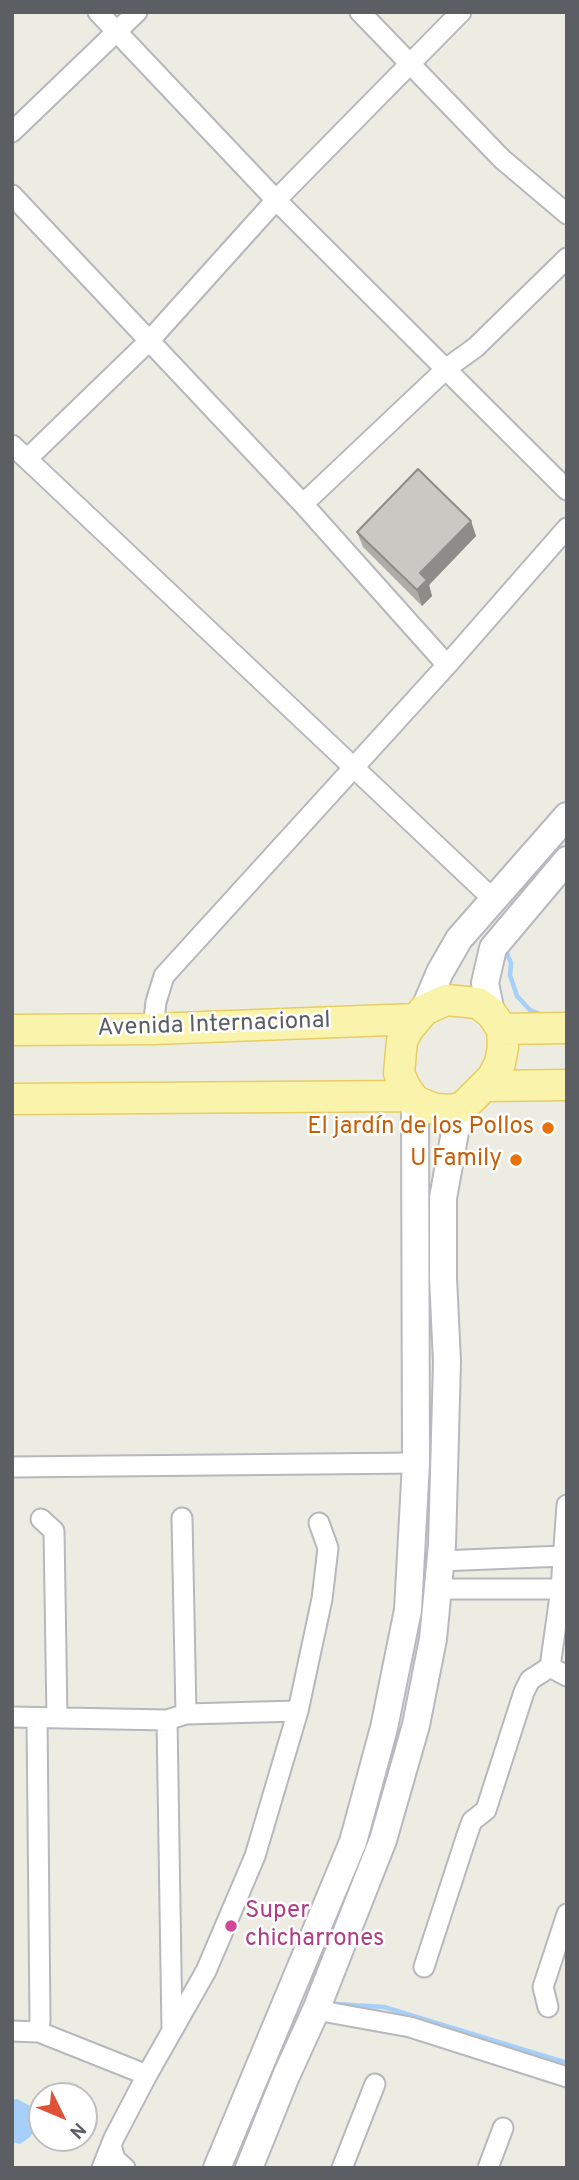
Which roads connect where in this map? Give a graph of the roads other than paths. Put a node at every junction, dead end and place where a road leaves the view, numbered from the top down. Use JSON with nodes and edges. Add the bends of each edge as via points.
{"nodes":[{"id":1,"x":98,"y":12,"type":"edge"},
{"id":2,"x":137,"y":12,"type":"edge"},
{"id":3,"x":360,"y":12,"type":"edge"},
{"id":4,"x":461,"y":12,"type":"edge"},
{"id":5,"x":116,"y":33,"type":"junction"},
{"id":6,"x":410,"y":64,"type":"junction"},
{"id":7,"x":12,"y":132,"type":"edge"},
{"id":8,"x":12,"y":195,"type":"edge"},
{"id":9,"x":276,"y":200,"type":"junction"},
{"id":10,"x":567,"y":214,"type":"edge"},
{"id":11,"x":567,"y":258,"type":"edge"},
{"id":12,"x":150,"y":340,"type":"junction"},
{"id":13,"x":447,"y":368,"type":"junction"},
{"id":14,"x":12,"y":445,"type":"edge"},
{"id":15,"x":27,"y":459,"type":"junction"},
{"id":16,"x":567,"y":490,"type":"edge"},
{"id":17,"x":303,"y":504,"type":"junction"},
{"id":18,"x":567,"y":528,"type":"edge"},
{"id":19,"x":447,"y":665,"type":"junction"},
{"id":20,"x":353,"y":767,"type":"junction"},
{"id":21,"x":567,"y":816,"type":"edge"},
{"id":22,"x":567,"y":860,"type":"edge"},
{"id":23,"x":493,"y":899,"type":"junction"},
{"id":24,"x":420,"y":1014,"type":"junction"},
{"id":25,"x":497,"y":1021,"type":"junction"},
{"id":26,"x":567,"y":1028,"type":"edge"},
{"id":27,"x":153,"y":1029,"type":"junction"},
{"id":28,"x":12,"y":1030,"type":"edge"},
{"id":29,"x":567,"y":1085,"type":"edge"},
{"id":30,"x":485,"y":1087,"type":"junction"},
{"id":31,"x":12,"y":1099,"type":"edge"},
{"id":32,"x":413,"y":1099,"type":"junction"},
{"id":33,"x":463,"y":1107,"type":"junction"},
{"id":34,"x":443,"y":1278,"type":"junction"},
{"id":35,"x":416,"y":1279,"type":"junction"},
{"id":36,"x":416,"y":1463,"type":"junction"},
{"id":37,"x":12,"y":1467,"type":"edge"},
{"id":38,"x":567,"y":1505,"type":"edge"},
{"id":39,"x":183,"y":1518,"type":"dead end"},
{"id":40,"x":41,"y":1520,"type":"dead end"},
{"id":41,"x":319,"y":1523,"type":"dead end"},
{"id":42,"x":563,"y":1556,"type":"junction"},
{"id":43,"x":440,"y":1561,"type":"junction"},
{"id":44,"x":438,"y":1589,"type":"junction"},
{"id":45,"x":561,"y":1589,"type":"junction"},
{"id":46,"x":403,"y":1631,"type":"junction"},
{"id":47,"x":558,"y":1671,"type":"edge"},
{"id":48,"x":426,"y":1678,"type":"junction"},
{"id":49,"x":298,"y":1711,"type":"junction"},
{"id":50,"x":186,"y":1714,"type":"junction"},
{"id":51,"x":12,"y":1717,"type":"edge"},
{"id":52,"x":37,"y":1718,"type":"junction"},
{"id":53,"x":57,"y":1718,"type":"junction"},
{"id":54,"x":167,"y":1720,"type":"junction"},
{"id":55,"x":567,"y":1914,"type":"edge"},
{"id":56,"x":424,"y":1967,"type":"dead end"},
{"id":57,"x":548,"y":2007,"type":"dead end"},
{"id":58,"x":316,"y":2010,"type":"junction"},
{"id":59,"x":172,"y":2030,"type":"junction"},
{"id":60,"x":12,"y":2031,"type":"edge"},
{"id":61,"x":39,"y":2032,"type":"junction"},
{"id":62,"x":147,"y":2074,"type":"junction"},
{"id":63,"x":567,"y":2077,"type":"edge"},
{"id":64,"x":254,"y":2078,"type":"junction"},
{"id":65,"x":375,"y":2084,"type":"dead end"},
{"id":66,"x":281,"y":2086,"type":"junction"},
{"id":67,"x":503,"y":2128,"type":"dead end"},
{"id":68,"x":107,"y":2161,"type":"edge"},
{"id":69,"x":125,"y":2168,"type":"edge"},
{"id":70,"x":217,"y":2168,"type":"edge"},
{"id":71,"x":249,"y":2168,"type":"edge"},
{"id":72,"x":342,"y":2168,"type":"edge"},
{"id":73,"x":488,"y":2168,"type":"edge"}],
"edges":[{"from":1,"to":5,"type":"street"},
{"from":2,"to":5,"type":"street"},
{"from":3,"to":6,"type":"street"},
{"from":4,"to":6,"type":"street"},
{"from":5,"to":7,"type":"street"},
{"from":5,"to":9,"type":"street"},
{"from":6,"to":9,"type":"street"},
{"from":6,"to":10,"type":"street","via":[[502,159]]},
{"from":8,"to":12,"type":"street"},
{"from":9,"to":12,"type":"street"},
{"from":9,"to":13,"type":"street"},
{"from":11,"to":13,"type":"street","via":[[477,347]]},
{"from":12,"to":15,"type":"street"},
{"from":12,"to":17,"type":"street"},
{"from":13,"to":16,"type":"street"},
{"from":13,"to":17,"type":"street"},
{"from":14,"to":15,"type":"street"},
{"from":15,"to":20,"type":"street"},
{"from":17,"to":19,"type":"street"},
{"from":18,"to":19,"type":"street"},
{"from":19,"to":20,"type":"street"},
{"from":20,"to":23,"type":"street"},
{"from":20,"to":27,"type":"street","via":[[164,976]]},
{"from":21,"to":23,"type":"street"},
{"from":22,"to":25,"type":"street","via":[[494,948],[485,983]]},
{"from":23,"to":24,"type":"street","via":[[459,939]]},
{"from":24,"to":25,"type":"main road","via":[[446,1000],[464,1000],[478,1003]]},
{"from":24,"to":27,"type":"main road","name":"Avenida Internacional"},
{"from":24,"to":32,"type":"main road","via":[[402,1041],[399,1056],[399,1073]]},
{"from":25,"to":26,"type":"main road"},
{"from":25,"to":30,"type":"main road","via":[[503,1047],[500,1063]]},
{"from":27,"to":28,"type":"main road","name":"Avenida Internacional"},
{"from":29,"to":30,"type":"main road"},
{"from":30,"to":33,"type":"main road"},
{"from":31,"to":32,"type":"main road"},
{"from":32,"to":33,"type":"main road","via":[[435,1109]]},
{"from":32,"to":35,"type":"street"},
{"from":33,"to":34,"type":"street","via":[[443,1198]]},
{"from":34,"to":35,"type":"street"},
{"from":34,"to":43,"type":"street","via":[[447,1362]]},
{"from":35,"to":36,"type":"street"},
{"from":36,"to":37,"type":"street"},
{"from":36,"to":46,"type":"street","via":[[413,1549]]},
{"from":38,"to":42,"type":"street"},
{"from":39,"to":50,"type":"street"},
{"from":40,"to":53,"type":"street","via":[[54,1531]]},
{"from":41,"to":49,"type":"street","via":[[328,1548]]},
{"from":42,"to":43,"type":"street"},
{"from":42,"to":45,"type":"street"},
{"from":43,"to":44,"type":"street"},
{"from":44,"to":45,"type":"street"},
{"from":44,"to":48,"type":"street"},
{"from":45,"to":47,"type":"street"},
{"from":46,"to":48,"type":"street","via":[[409,1651],[404,1672],[413,1680]]},
{"from":46,"to":64,"type":"street","via":[[384,1728],[353,1842]]},
{"from":47,"to":56,"type":"street","via":[[530,1680],[524,1692],[486,1810],[472,1821]]},
{"from":48,"to":58,"type":"street","via":[[383,1840]]},
{"from":49,"to":50,"type":"street"},
{"from":49,"to":59,"type":"street","via":[[255,1856],[206,1971]]},
{"from":50,"to":54,"type":"street"},
{"from":51,"to":52,"type":"street"},
{"from":52,"to":53,"type":"street"},
{"from":52,"to":61,"type":"street"},
{"from":53,"to":54,"type":"street"},
{"from":54,"to":59,"type":"street"},
{"from":55,"to":57,"type":"street","via":[[543,1987]]},
{"from":58,"to":63,"type":"street","via":[[410,2027]]},
{"from":58,"to":66,"type":"street"},
{"from":59,"to":62,"type":"street"},
{"from":60,"to":61,"type":"street"},
{"from":61,"to":62,"type":"street"},
{"from":62,"to":68,"type":"street"},
{"from":64,"to":66,"type":"street"},
{"from":64,"to":70,"type":"street"},
{"from":65,"to":72,"type":"street"},
{"from":66,"to":71,"type":"street"},
{"from":67,"to":73,"type":"street"},
{"from":68,"to":69,"type":"street","via":[[115,2159]]}]}
